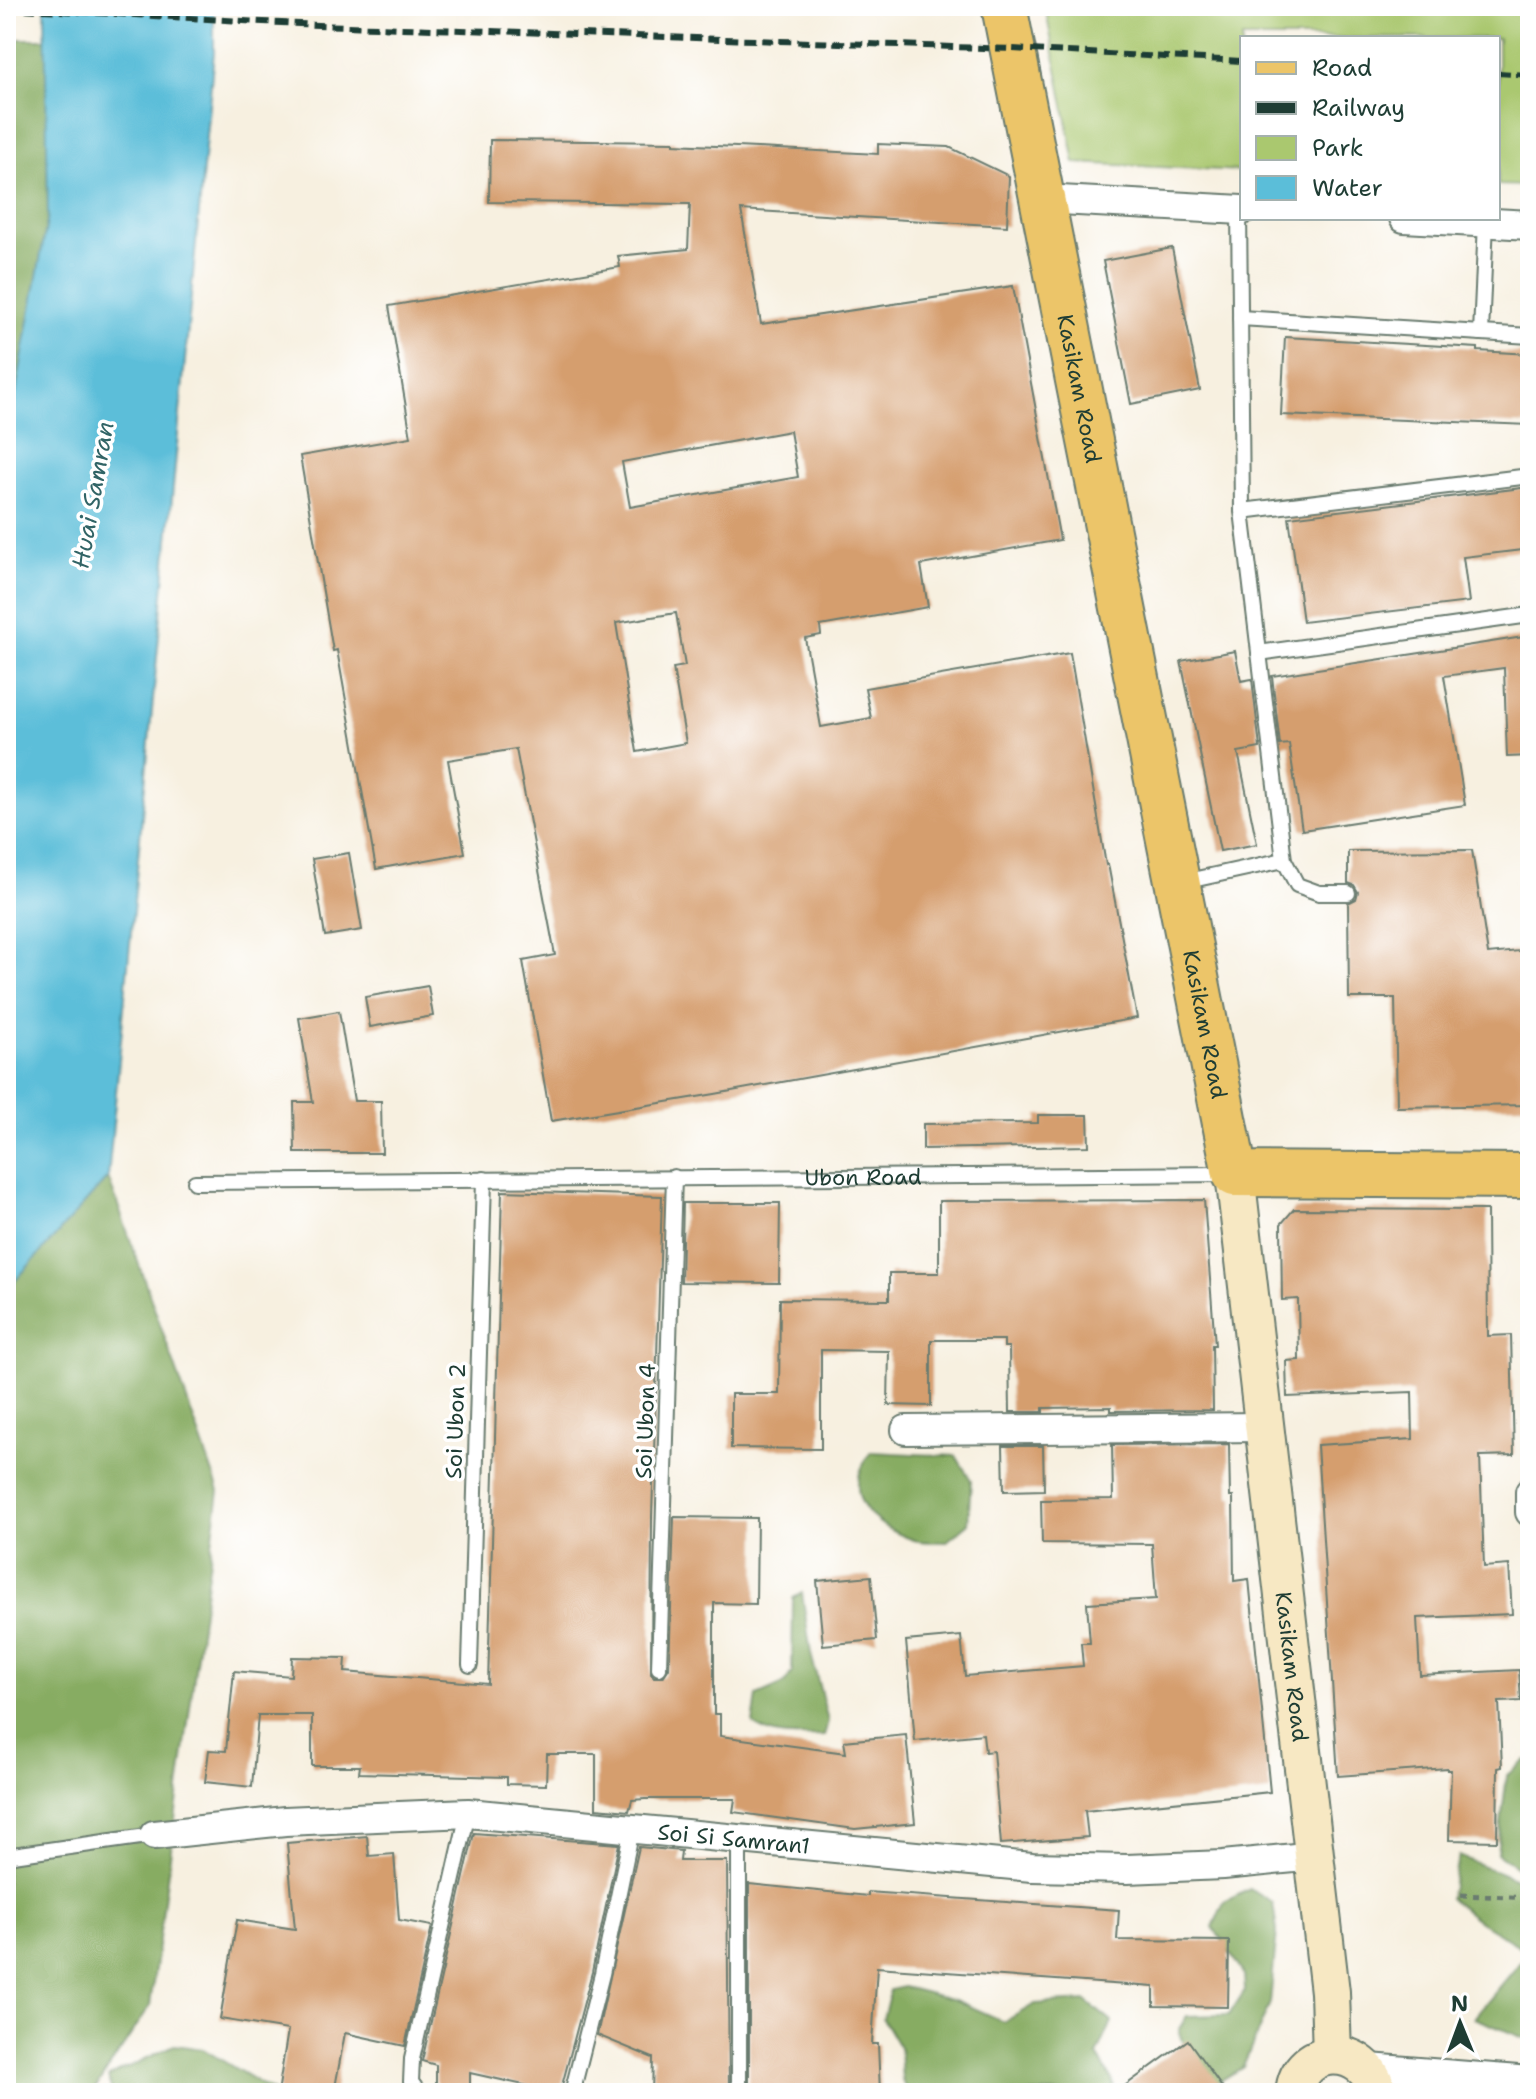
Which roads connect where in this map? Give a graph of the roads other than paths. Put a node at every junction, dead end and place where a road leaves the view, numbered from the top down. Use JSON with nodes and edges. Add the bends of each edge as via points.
{"nodes":[{"id":1,"x":1004,"y":6,"type":"edge"},
{"id":2,"x":1042,"y":199,"type":"junction"},
{"id":3,"x":1240,"y":210,"type":"edge"},
{"id":4,"x":1241,"y":220,"type":"edge"},
{"id":5,"x":1445,"y":220,"type":"edge"},
{"id":6,"x":1486,"y":222,"type":"junction"},
{"id":7,"x":1530,"y":225,"type":"edge"},
{"id":8,"x":1240,"y":318,"type":"junction"},
{"id":9,"x":1481,"y":333,"type":"junction"},
{"id":10,"x":1530,"y":336,"type":"edge"},
{"id":11,"x":1530,"y":476,"type":"edge"},
{"id":12,"x":1242,"y":511,"type":"junction"},
{"id":13,"x":1530,"y":615,"type":"edge"},
{"id":14,"x":1259,"y":653,"type":"junction"},
{"id":15,"x":1284,"y":860,"type":"junction"},
{"id":16,"x":1177,"y":883,"type":"junction"},
{"id":17,"x":1348,"y":893,"type":"dead end"},
{"id":18,"x":1235,"y":1174,"type":"junction"},
{"id":19,"x":1530,"y":1176,"type":"edge"},
{"id":20,"x":674,"y":1177,"type":"junction"},
{"id":21,"x":484,"y":1179,"type":"junction"},
{"id":22,"x":195,"y":1182,"type":"dead end"},
{"id":23,"x":1265,"y":1427,"type":"junction"},
{"id":24,"x":906,"y":1430,"type":"dead end"},
{"id":25,"x":1530,"y":1492,"type":"edge"},
{"id":26,"x":1530,"y":1512,"type":"edge"},
{"id":27,"x":470,"y":1665,"type":"dead end"},
{"id":28,"x":659,"y":1668,"type":"dead end"},
{"id":29,"x":468,"y":1813,"type":"junction"},
{"id":30,"x":632,"y":1829,"type":"junction"},
{"id":31,"x":154,"y":1835,"type":"joint"},
{"id":32,"x":739,"y":1837,"type":"junction"},
{"id":33,"x":6,"y":1856,"type":"edge"},
{"id":34,"x":1315,"y":1856,"type":"junction"},
{"id":35,"x":1332,"y":2055,"type":"junction"},
{"id":36,"x":1373,"y":2082,"type":"edge"},
{"id":37,"x":1530,"y":2084,"type":"edge"},
{"id":38,"x":419,"y":2093,"type":"edge"},
{"id":39,"x":572,"y":2093,"type":"edge"},
{"id":40,"x":739,"y":2093,"type":"edge"},
{"id":41,"x":1295,"y":2093,"type":"edge"}],
"edges":[{"from":1,"to":2,"type":"main road","name":"Kasikam Road"},
{"from":2,"to":3,"type":"street"},
{"from":2,"to":16,"type":"main road","name":"Kasikam Road"},
{"from":4,"to":8,"type":"lane"},
{"from":5,"to":6,"type":"street"},
{"from":6,"to":7,"type":"street"},
{"from":6,"to":9,"type":"lane"},
{"from":8,"to":9,"type":"lane"},
{"from":8,"to":12,"type":"lane"},
{"from":9,"to":10,"type":"lane"},
{"from":11,"to":12,"type":"lane"},
{"from":12,"to":14,"type":"lane"},
{"from":13,"to":14,"type":"lane"},
{"from":14,"to":15,"type":"lane"},
{"from":15,"to":16,"type":"lane"},
{"from":15,"to":17,"type":"lane","via":[[1297,885],[1319,893]]},
{"from":16,"to":18,"type":"main road","name":"Kasikam Road"},
{"from":18,"to":19,"type":"main road","name":"Ubon Road"},
{"from":18,"to":20,"type":"lane","name":"Ubon Road"},
{"from":18,"to":23,"type":"main road","name":"Kasikam Road"},
{"from":20,"to":21,"type":"lane","name":"Ubon Road"},
{"from":20,"to":28,"type":"lane","name":"Soi Ubon 4"},
{"from":21,"to":22,"type":"lane","name":"Ubon Road"},
{"from":21,"to":27,"type":"lane","name":"Soi Ubon 2","via":[[475,1239]]},
{"from":23,"to":24,"type":"street"},
{"from":23,"to":34,"type":"main road","name":"Kasikam Road"},
{"from":25,"to":26,"type":"street"},
{"from":29,"to":30,"type":"street","name":"Soi Si Samran1"},
{"from":29,"to":31,"type":"street","name":"Soi Si Samran1","via":[[285,1821]]},
{"from":29,"to":38,"type":"lane","via":[[412,2059],[411,2082]]},
{"from":30,"to":32,"type":"street","name":"Soi Si Samran1"},
{"from":30,"to":39,"type":"lane"},
{"from":31,"to":33,"type":"lane"},
{"from":32,"to":34,"type":"street","name":"Soi Si Samran1","via":[[1032,1867],[1210,1866]]},
{"from":32,"to":40,"type":"lane"},
{"from":34,"to":35,"type":"main road","name":"Kasikam Road"},
{"from":35,"to":36,"type":"main road","via":[[1352,2058]]},
{"from":35,"to":41,"type":"main road","via":[[1305,2069]]},
{"from":36,"to":37,"type":"street"}]}
